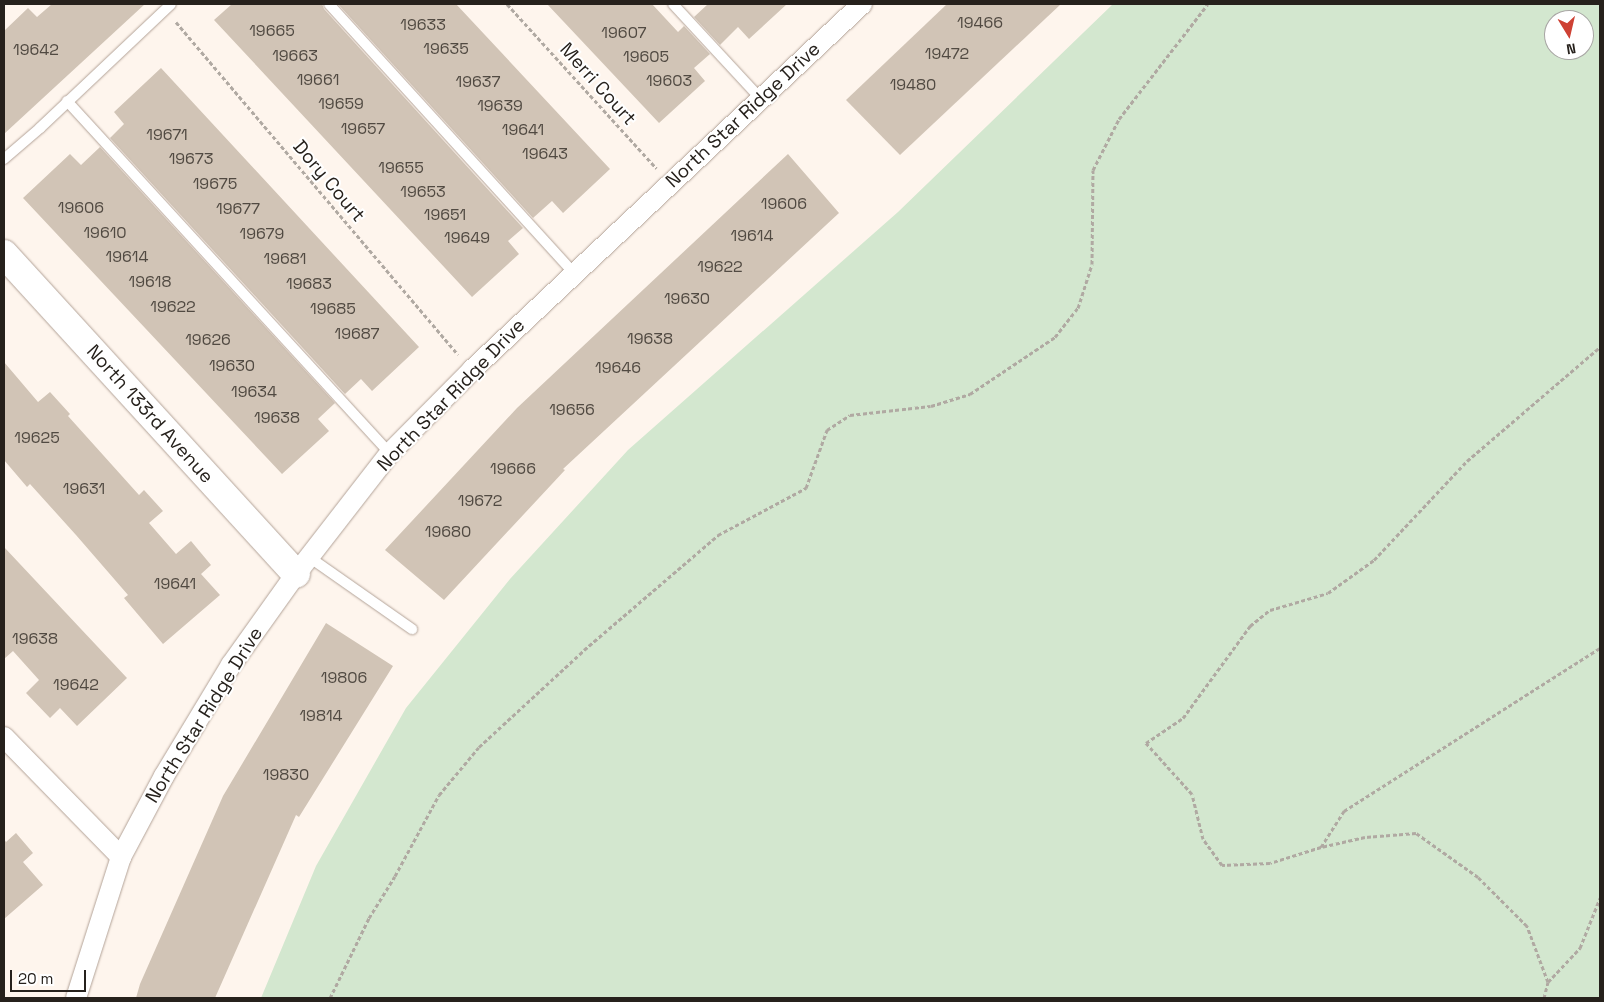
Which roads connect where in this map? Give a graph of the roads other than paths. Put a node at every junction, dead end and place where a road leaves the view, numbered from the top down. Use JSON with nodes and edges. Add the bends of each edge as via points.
{"nodes":[{"id":1,"x":329,"y":4,"type":"edge"},
{"id":2,"x":673,"y":4,"type":"edge"},
{"id":3,"x":862,"y":4,"type":"edge"},
{"id":4,"x":168,"y":6,"type":"edge"},
{"id":5,"x":760,"y":98,"type":"junction"},
{"id":6,"x":67,"y":102,"type":"junction"},
{"id":7,"x":4,"y":159,"type":"edge"},
{"id":8,"x":4,"y":254,"type":"edge"},
{"id":9,"x":574,"y":273,"type":"junction"},
{"id":10,"x":390,"y":453,"type":"junction"},
{"id":11,"x":302,"y":566,"type":"junction"},
{"id":12,"x":412,"y":628,"type":"dead end"},
{"id":13,"x":4,"y":737,"type":"edge"},
{"id":14,"x":121,"y":857,"type":"junction"},
{"id":15,"x":76,"y":998,"type":"edge"}],
"edges":[{"from":1,"to":9,"type":"lane"},
{"from":2,"to":5,"type":"lane"},
{"from":3,"to":5,"type":"street","name":"North Star Ridge Drive"},
{"from":4,"to":6,"type":"lane"},
{"from":5,"to":9,"type":"street","name":"North Star Ridge Drive"},
{"from":6,"to":7,"type":"lane"},
{"from":6,"to":10,"type":"lane"},
{"from":8,"to":11,"type":"street","name":"North 133rd Avenue"},
{"from":9,"to":10,"type":"street","name":"North Star Ridge Drive"},
{"from":10,"to":11,"type":"street","name":"North Star Ridge Drive"},
{"from":11,"to":12,"type":"lane"},
{"from":11,"to":14,"type":"street","name":"North Star Ridge Drive","via":[[231,665],[164,776]]},
{"from":13,"to":14,"type":"street"},
{"from":14,"to":15,"type":"street","name":"North Star Ridge Drive"}]}
